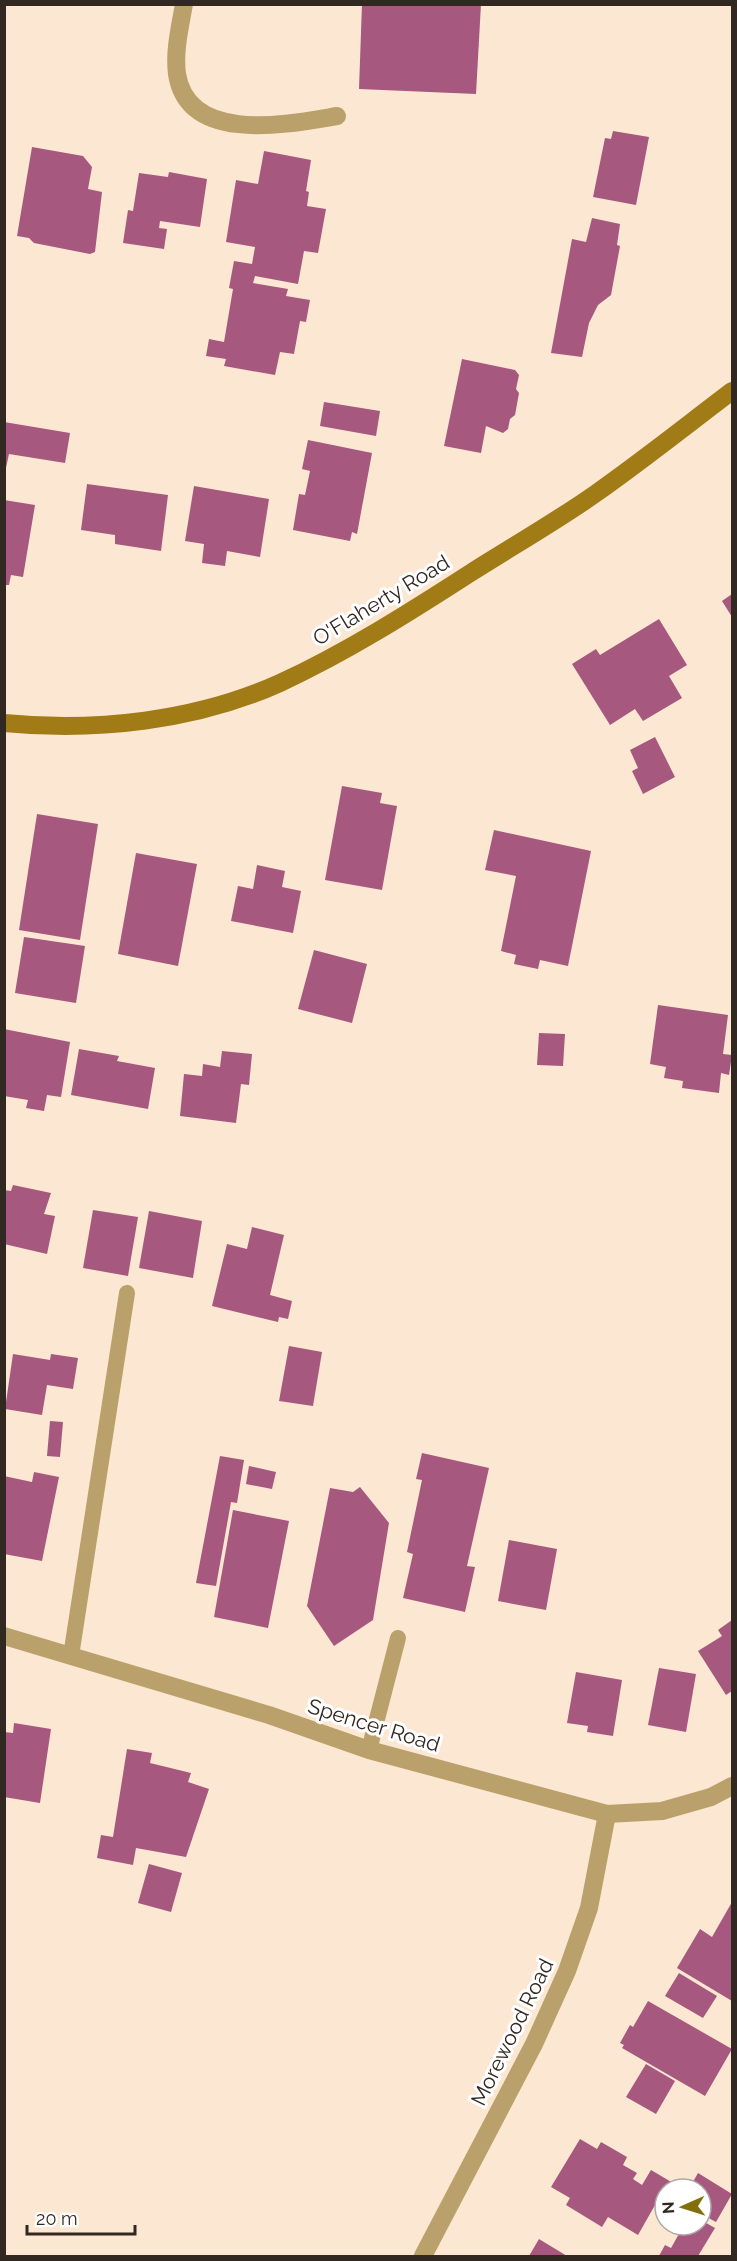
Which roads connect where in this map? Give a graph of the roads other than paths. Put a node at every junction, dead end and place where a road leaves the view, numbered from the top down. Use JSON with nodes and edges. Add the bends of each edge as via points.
{"nodes":[{"id":1,"x":184,"y":4,"type":"edge"},
{"id":2,"x":337,"y":116,"type":"dead end"},
{"id":3,"x":732,"y":391,"type":"edge"},
{"id":4,"x":4,"y":723,"type":"edge"},
{"id":5,"x":127,"y":1293,"type":"dead end"},
{"id":6,"x":4,"y":1636,"type":"edge"},
{"id":7,"x":398,"y":1638,"type":"dead end"},
{"id":8,"x":71,"y":1656,"type":"junction"},
{"id":9,"x":369,"y":1750,"type":"junction"},
{"id":10,"x":732,"y":1786,"type":"edge"},
{"id":11,"x":607,"y":1814,"type":"junction"},
{"id":12,"x":423,"y":2256,"type":"edge"}],
"edges":[{"from":1,"to":2,"type":"street","via":[[177,74],[183,93],[196,108],[230,124],[272,127]]},
{"from":3,"to":4,"type":"street","name":"O'Flaherty Road","via":[[594,495],[428,600],[278,684],[162,718],[45,727]]},
{"from":5,"to":8,"type":"lane"},
{"from":6,"to":8,"type":"street","name":"Spencer Road"},
{"from":7,"to":9,"type":"lane"},
{"from":8,"to":9,"type":"street","name":"Spencer Road","via":[[269,1715]]},
{"from":9,"to":11,"type":"street","name":"Spencer Road"},
{"from":10,"to":11,"type":"street","name":"Spencer Road","via":[[711,1797],[662,1811]]},
{"from":11,"to":12,"type":"street","name":"Morewood Road","via":[[589,1908],[567,1971],[534,2044]]}]}
